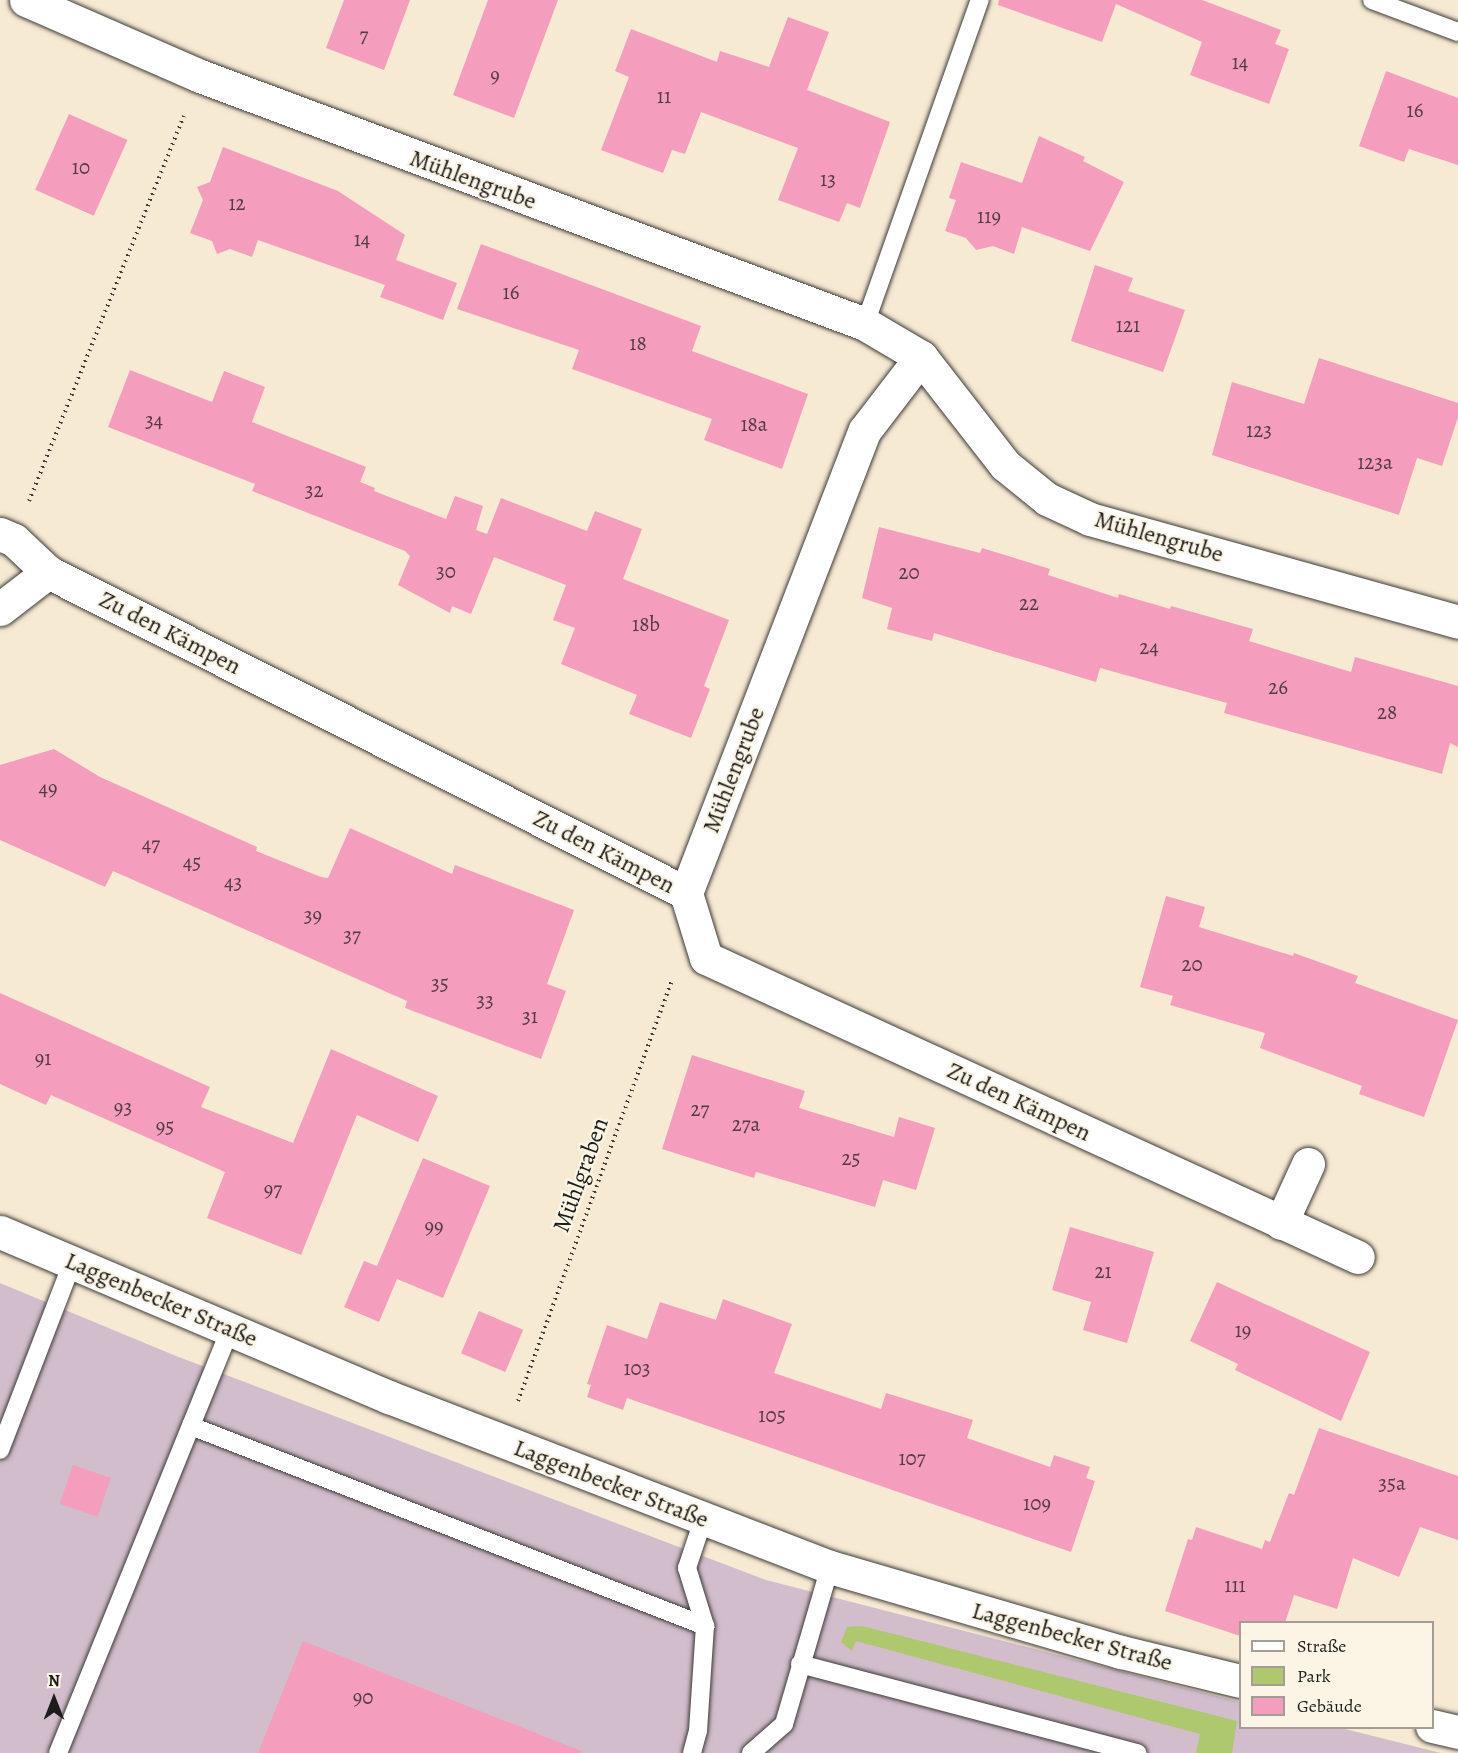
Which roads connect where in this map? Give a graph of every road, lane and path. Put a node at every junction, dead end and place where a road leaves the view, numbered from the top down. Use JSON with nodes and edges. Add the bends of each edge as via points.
{"nodes":[{"id":1,"x":26,"y":0,"type":"edge"},
{"id":2,"x":980,"y":0,"type":"edge"},
{"id":3,"x":1372,"y":0,"type":"edge"},
{"id":4,"x":1458,"y":32,"type":"edge"},
{"id":5,"x":200,"y":76,"type":"junction"},
{"id":6,"x":865,"y":324,"type":"junction"},
{"id":7,"x":921,"y":357,"type":"junction"},
{"id":8,"x":7,"y":537,"type":"edge"},
{"id":9,"x":48,"y":572,"type":"junction"},
{"id":10,"x":0,"y":609,"type":"edge"},
{"id":11,"x":1458,"y":622,"type":"edge"},
{"id":12,"x":690,"y":907,"type":"junction"},
{"id":13,"x":1308,"y":1164,"type":"dead end"},
{"id":14,"x":1281,"y":1223,"type":"junction"},
{"id":15,"x":0,"y":1232,"type":"edge"},
{"id":16,"x":1358,"y":1257,"type":"dead end"},
{"id":17,"x":73,"y":1261,"type":"junction"},
{"id":18,"x":230,"y":1329,"type":"junction"},
{"id":19,"x":191,"y":1426,"type":"junction"},
{"id":20,"x":503,"y":1443,"type":"junction"},
{"id":21,"x":0,"y":1450,"type":"edge"},
{"id":22,"x":703,"y":1520,"type":"junction"},
{"id":23,"x":830,"y":1567,"type":"junction"},
{"id":24,"x":705,"y":1626,"type":"junction"},
{"id":25,"x":800,"y":1664,"type":"junction"},
{"id":26,"x":1239,"y":1681,"type":"edge"},
{"id":27,"x":1434,"y":1726,"type":"edge"},
{"id":28,"x":1458,"y":1732,"type":"edge"},
{"id":29,"x":58,"y":1753,"type":"edge"},
{"id":30,"x":692,"y":1753,"type":"edge"},
{"id":31,"x":751,"y":1753,"type":"edge"},
{"id":32,"x":1137,"y":1753,"type":"edge"}],
"edges":[{"from":1,"to":5,"type":"street","name":"Mühlengrube"},
{"from":2,"to":6,"type":"lane"},
{"from":3,"to":4,"type":"lane"},
{"from":5,"to":6,"type":"street","name":"Mühlengrube"},
{"from":5,"to":8,"type":"path"},
{"from":6,"to":7,"type":"street","name":"Mühlengrube"},
{"from":7,"to":11,"type":"street","name":"Mühlengrube","via":[[1005,465],[1047,499],[1090,519]]},
{"from":7,"to":12,"type":"street","name":"Mühlengrube","via":[[865,430]]},
{"from":8,"to":9,"type":"street","name":"Zu den Kämpen"},
{"from":9,"to":10,"type":"street"},
{"from":9,"to":12,"type":"street","name":"Zu den Kämpen"},
{"from":12,"to":14,"type":"street","name":"Zu den Kämpen","via":[[706,958]]},
{"from":12,"to":20,"type":"path","name":"Mühlgraben"},
{"from":13,"to":14,"type":"street"},
{"from":14,"to":16,"type":"street","name":"Zu den Kämpen"},
{"from":15,"to":17,"type":"street","name":"Laggenbecker Straße"},
{"from":17,"to":18,"type":"street","name":"Laggenbecker Straße"},
{"from":17,"to":21,"type":"lane"},
{"from":18,"to":19,"type":"lane"},
{"from":18,"to":20,"type":"street","name":"Laggenbecker Straße"},
{"from":19,"to":24,"type":"lane"},
{"from":19,"to":29,"type":"lane"},
{"from":20,"to":22,"type":"street","name":"Laggenbecker Straße"},
{"from":22,"to":23,"type":"street","name":"Laggenbecker Straße"},
{"from":22,"to":24,"type":"lane","via":[[687,1568]]},
{"from":23,"to":25,"type":"lane"},
{"from":23,"to":26,"type":"street","name":"Laggenbecker Straße","via":[[1053,1633]]},
{"from":24,"to":30,"type":"lane","via":[[698,1731]]},
{"from":25,"to":31,"type":"lane","via":[[784,1724]]},
{"from":25,"to":32,"type":"lane"},
{"from":27,"to":28,"type":"street"}]}
